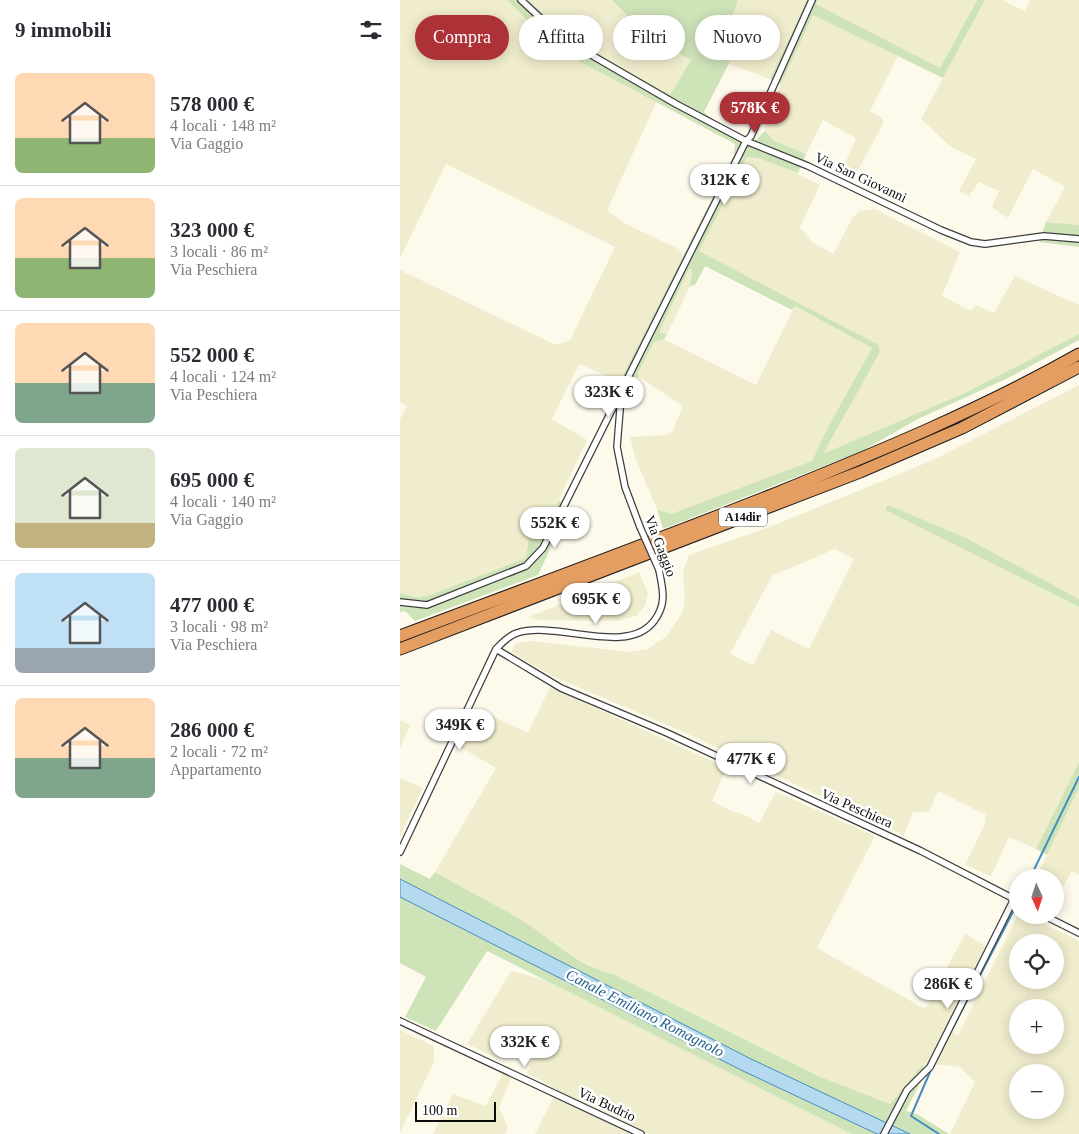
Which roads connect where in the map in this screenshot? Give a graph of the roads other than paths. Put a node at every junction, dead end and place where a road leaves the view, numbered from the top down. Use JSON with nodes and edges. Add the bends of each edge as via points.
{"nodes":[{"id":1,"x":520,"y":0,"type":"edge"},
{"id":2,"x":812,"y":0,"type":"edge"},
{"id":3,"x":746,"y":141,"type":"junction"},
{"id":4,"x":1079,"y":239,"type":"edge"},
{"id":5,"x":1079,"y":354,"type":"edge"},
{"id":6,"x":1079,"y":367,"type":"edge"},
{"id":7,"x":621,"y":391,"type":"junction"},
{"id":8,"x":400,"y":602,"type":"edge"},
{"id":9,"x":400,"y":636,"type":"edge"},
{"id":10,"x":400,"y":649,"type":"edge"},
{"id":11,"x":496,"y":649,"type":"junction"},
{"id":12,"x":400,"y":852,"type":"edge"},
{"id":13,"x":1009,"y":896,"type":"edge"},
{"id":14,"x":1009,"y":914,"type":"edge"},
{"id":15,"x":1062,"y":924,"type":"edge"},
{"id":16,"x":1079,"y":933,"type":"edge"},
{"id":17,"x":400,"y":1020,"type":"edge"},
{"id":18,"x":641,"y":1134,"type":"edge"},
{"id":19,"x":884,"y":1134,"type":"edge"}],
"edges":[{"from":1,"to":3,"type":"street","name":"Via San Giovanni","via":[[562,38]]},
{"from":2,"to":3,"type":"street","via":[[752,136]]},
{"from":3,"to":4,"type":"street","name":"Via San Giovanni","via":[[808,166],[970,242],[1003,242],[1044,236]]},
{"from":3,"to":7,"type":"street"},
{"from":5,"to":9,"type":"highway","number":"A14dir","via":[[959,416],[861,459]]},
{"from":6,"to":10,"type":"highway","number":"A14dir","via":[[962,428],[860,472]]},
{"from":7,"to":8,"type":"street","via":[[543,548],[526,566],[427,605]]},
{"from":7,"to":11,"type":"street","name":"Via Gaggio","bridge":true,"via":[[617,447],[625,487],[665,594],[660,612],[647,630],[626,637],[535,631],[517,633]]},
{"from":11,"to":12,"type":"street","name":"Via Gaggio"},
{"from":11,"to":13,"type":"street","name":"Via Peschiera","via":[[561,688],[665,732],[921,851]]},
{"from":14,"to":19,"type":"street","via":[[930,1066],[906,1090]]},
{"from":15,"to":16,"type":"street"},
{"from":17,"to":18,"type":"street","name":"Via Budrio"}]}
